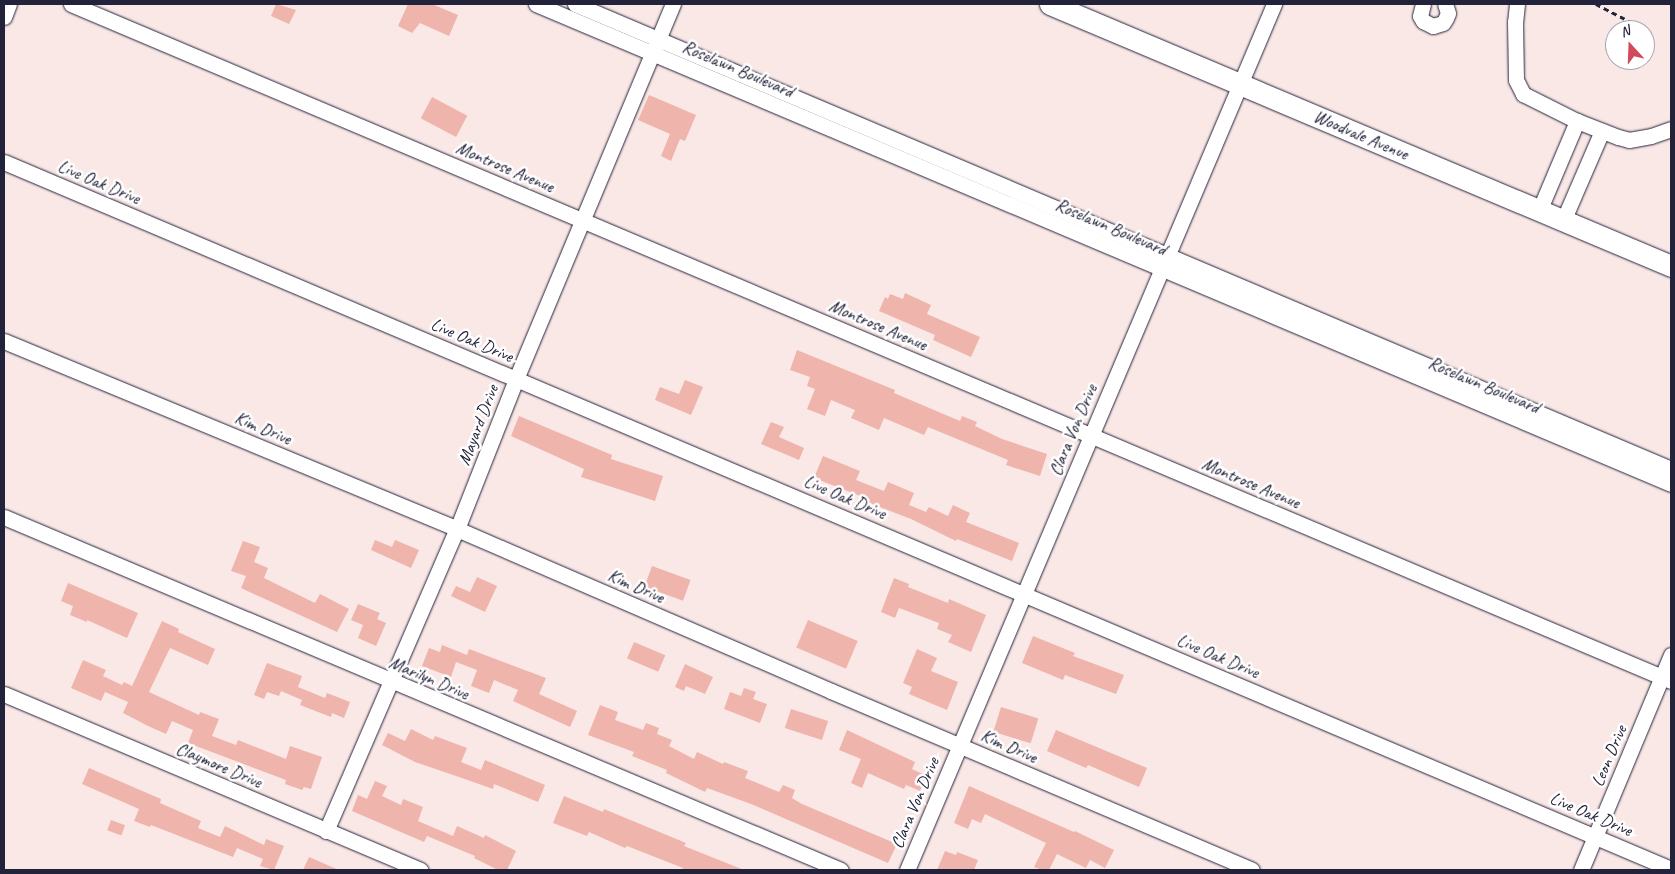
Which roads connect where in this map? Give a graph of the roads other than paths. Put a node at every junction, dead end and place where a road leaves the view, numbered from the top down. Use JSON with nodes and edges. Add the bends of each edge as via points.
{"nodes":[{"id":1,"x":10,"y":4,"type":"edge"},
{"id":2,"x":71,"y":4,"type":"edge"},
{"id":3,"x":536,"y":4,"type":"edge"},
{"id":4,"x":575,"y":4,"type":"edge"},
{"id":5,"x":673,"y":4,"type":"edge"},
{"id":6,"x":1050,"y":4,"type":"edge"},
{"id":7,"x":1274,"y":4,"type":"edge"},
{"id":8,"x":1423,"y":4,"type":"edge"},
{"id":9,"x":1445,"y":4,"type":"edge"},
{"id":10,"x":1517,"y":4,"type":"edge"},
{"id":11,"x":4,"y":17,"type":"edge"},
{"id":12,"x":658,"y":39,"type":"junction"},
{"id":13,"x":652,"y":53,"type":"junction"},
{"id":14,"x":1240,"y":84,"type":"junction"},
{"id":15,"x":787,"y":102,"type":"junction"},
{"id":16,"x":1577,"y":121,"type":"junction"},
{"id":17,"x":1671,"y":129,"type":"edge"},
{"id":18,"x":1602,"y":130,"type":"junction"},
{"id":19,"x":4,"y":162,"type":"edge"},
{"id":20,"x":1539,"y":210,"type":"junction"},
{"id":21,"x":584,"y":221,"type":"junction"},
{"id":22,"x":1563,"y":221,"type":"junction"},
{"id":23,"x":1164,"y":262,"type":"junction"},
{"id":24,"x":1671,"y":266,"type":"edge"},
{"id":25,"x":4,"y":341,"type":"edge"},
{"id":26,"x":516,"y":379,"type":"junction"},
{"id":27,"x":1090,"y":436,"type":"junction"},
{"id":28,"x":1587,"y":441,"type":"junction"},
{"id":29,"x":1671,"y":469,"type":"edge"},
{"id":30,"x":1671,"y":484,"type":"edge"},
{"id":31,"x":4,"y":517,"type":"edge"},
{"id":32,"x":457,"y":529,"type":"junction"},
{"id":33,"x":1025,"y":594,"type":"junction"},
{"id":34,"x":1671,"y":656,"type":"edge"},
{"id":35,"x":1667,"y":679,"type":"edge"},
{"id":36,"x":390,"y":682,"type":"junction"},
{"id":37,"x":4,"y":694,"type":"edge"},
{"id":38,"x":960,"y":745,"type":"junction"},
{"id":39,"x":326,"y":831,"type":"junction"},
{"id":40,"x":1595,"y":836,"type":"junction"},
{"id":41,"x":1671,"y":869,"type":"edge"},
{"id":42,"x":420,"y":870,"type":"edge"},
{"id":43,"x":841,"y":870,"type":"edge"},
{"id":44,"x":907,"y":870,"type":"edge"},
{"id":45,"x":1252,"y":870,"type":"edge"},
{"id":46,"x":1581,"y":870,"type":"edge"}],
"edges":[{"from":1,"to":11,"type":"street"},
{"from":2,"to":21,"type":"street","name":"Montrose Avenue"},
{"from":3,"to":13,"type":"street","name":"Roselawn Boulevard"},
{"from":4,"to":12,"type":"street","name":"Roselawn Boulevard"},
{"from":5,"to":12,"type":"street","name":"Mayard Drive"},
{"from":6,"to":14,"type":"street","name":"Woodvale Avenue"},
{"from":7,"to":14,"type":"street","name":"Clara Von Drive"},
{"from":8,"to":9,"type":"street","via":[[1420,16],[1432,26],[1443,23],[1446,18]]},
{"from":10,"to":16,"type":"street","via":[[1516,80],[1519,89],[1526,96]]},
{"from":12,"to":13,"type":"street","name":"Mayard Drive"},
{"from":12,"to":15,"type":"street","name":"Roselawn Boulevard"},
{"from":13,"to":15,"type":"street","name":"Roselawn Boulevard"},
{"from":13,"to":21,"type":"street","name":"Mayard Drive"},
{"from":14,"to":20,"type":"street","name":"Woodvale Avenue"},
{"from":14,"to":23,"type":"street","name":"Clara Von Drive"},
{"from":15,"to":23,"type":"street","name":"Roselawn Boulevard"},
{"from":16,"to":18,"type":"street"},
{"from":16,"to":20,"type":"street"},
{"from":17,"to":18,"type":"street","via":[[1629,140]]},
{"from":18,"to":22,"type":"street"},
{"from":19,"to":26,"type":"street","name":"Live Oak Drive"},
{"from":20,"to":22,"type":"street","name":"Woodvale Avenue"},
{"from":21,"to":26,"type":"street","name":"Mayard Drive"},
{"from":21,"to":27,"type":"street","name":"Montrose Avenue"},
{"from":22,"to":24,"type":"street","name":"Woodvale Avenue"},
{"from":23,"to":27,"type":"street","name":"Clara Von Drive"},
{"from":23,"to":28,"type":"street","name":"Roselawn Boulevard"},
{"from":25,"to":32,"type":"street","name":"Kim Drive"},
{"from":26,"to":32,"type":"street","name":"Mayard Drive"},
{"from":26,"to":33,"type":"street","name":"Live Oak Drive"},
{"from":27,"to":33,"type":"street","name":"Clara Von Drive"},
{"from":27,"to":35,"type":"street","name":"Montrose Avenue"},
{"from":28,"to":29,"type":"street","name":"Roselawn Boulevard"},
{"from":28,"to":30,"type":"street","name":"Roselawn Boulevard"},
{"from":31,"to":36,"type":"street","name":"Marilyn Drive"},
{"from":32,"to":36,"type":"street","name":"Mayard Drive"},
{"from":32,"to":38,"type":"street","name":"Kim Drive"},
{"from":33,"to":38,"type":"street","name":"Clara Von Drive"},
{"from":33,"to":40,"type":"street","name":"Live Oak Drive"},
{"from":34,"to":35,"type":"street","name":"Leon Drive"},
{"from":35,"to":40,"type":"street","name":"Leon Drive"},
{"from":36,"to":39,"type":"street","name":"Mayard Drive"},
{"from":36,"to":43,"type":"street","name":"Marilyn Drive"},
{"from":37,"to":39,"type":"street","name":"Claymore Drive"},
{"from":38,"to":44,"type":"street","name":"Clara Von Drive"},
{"from":38,"to":45,"type":"street","name":"Kim Drive"},
{"from":39,"to":42,"type":"street","name":"Claymore Drive"},
{"from":40,"to":41,"type":"street","name":"Live Oak Drive"},
{"from":40,"to":46,"type":"street","name":"Leon Drive"}]}
